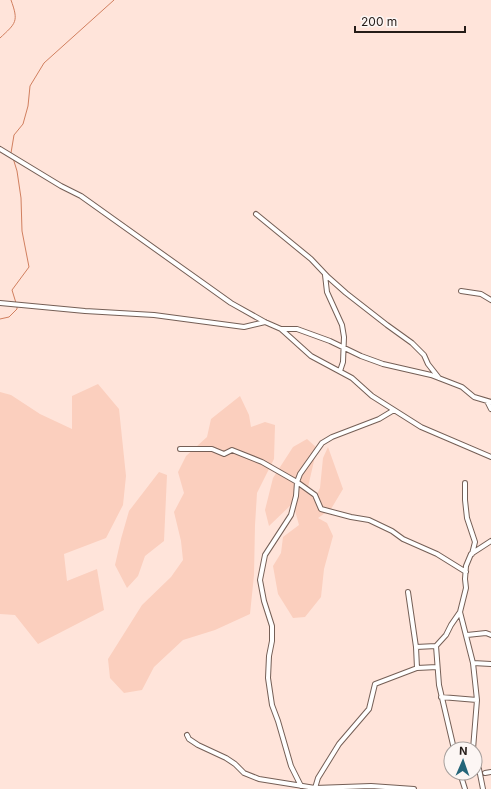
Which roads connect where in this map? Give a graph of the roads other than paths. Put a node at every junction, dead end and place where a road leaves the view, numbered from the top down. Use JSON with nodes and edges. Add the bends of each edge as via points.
{"nodes":[{"id":1,"x":0,"y":149,"type":"edge"},
{"id":2,"x":256,"y":214,"type":"dead end"},
{"id":3,"x":325,"y":274,"type":"junction"},
{"id":4,"x":461,"y":291,"type":"dead end"},
{"id":5,"x":491,"y":300,"type":"edge"},
{"id":6,"x":0,"y":302,"type":"edge"},
{"id":7,"x":265,"y":322,"type":"junction"},
{"id":8,"x":281,"y":329,"type":"junction"},
{"id":9,"x":344,"y":348,"type":"junction"},
{"id":10,"x":340,"y":371,"type":"junction"},
{"id":11,"x":439,"y":378,"type":"junction"},
{"id":12,"x":489,"y":402,"type":"edge"},
{"id":13,"x":491,"y":409,"type":"edge"},
{"id":14,"x":394,"y":410,"type":"junction"},
{"id":15,"x":180,"y":449,"type":"dead end"},
{"id":16,"x":491,"y":457,"type":"edge"},
{"id":17,"x":297,"y":482,"type":"junction"},
{"id":18,"x":465,"y":483,"type":"dead end"},
{"id":19,"x":491,"y":541,"type":"edge"},
{"id":20,"x":471,"y":554,"type":"junction"},
{"id":21,"x":466,"y":572,"type":"junction"},
{"id":22,"x":408,"y":592,"type":"dead end"},
{"id":23,"x":460,"y":612,"type":"junction"},
{"id":24,"x":467,"y":635,"type":"junction"},
{"id":25,"x":491,"y":635,"type":"edge"},
{"id":26,"x":436,"y":646,"type":"junction"},
{"id":27,"x":416,"y":647,"type":"junction"},
{"id":28,"x":473,"y":663,"type":"junction"},
{"id":29,"x":491,"y":664,"type":"edge"},
{"id":30,"x":437,"y":667,"type":"junction"},
{"id":31,"x":417,"y":668,"type":"junction"},
{"id":32,"x":441,"y":697,"type":"junction"},
{"id":33,"x":477,"y":700,"type":"junction"},
{"id":34,"x":188,"y":735,"type":"dead end"},
{"id":35,"x":452,"y":741,"type":"edge"},
{"id":36,"x":474,"y":741,"type":"edge"},
{"id":37,"x":491,"y":772,"type":"edge"},
{"id":38,"x":485,"y":773,"type":"dead end"},
{"id":39,"x":301,"y":786,"type":"junction"},
{"id":40,"x":315,"y":788,"type":"edge"},
{"id":41,"x":397,"y":788,"type":"edge"},
{"id":42,"x":414,"y":789,"type":"edge"}],
"edges":[{"from":1,"to":7,"type":"street","via":[[81,196],[215,293]]},
{"from":2,"to":3,"type":"street","via":[[311,259]]},
{"from":3,"to":9,"type":"street","via":[[327,292],[342,325]]},
{"from":3,"to":11,"type":"street","via":[[412,343],[424,355]]},
{"from":4,"to":5,"type":"street","via":[[480,294]]},
{"from":6,"to":7,"type":"street","via":[[159,316],[244,327]]},
{"from":7,"to":8,"type":"street"},
{"from":8,"to":9,"type":"street","via":[[297,329]]},
{"from":8,"to":10,"type":"street","via":[[311,356]]},
{"from":9,"to":10,"type":"street"},
{"from":9,"to":11,"type":"street","via":[[384,364]]},
{"from":10,"to":14,"type":"street"},
{"from":11,"to":12,"type":"street"},
{"from":12,"to":13,"type":"street"},
{"from":14,"to":16,"type":"street","via":[[421,427]]},
{"from":14,"to":17,"type":"street","via":[[322,443]]},
{"from":15,"to":17,"type":"street","via":[[212,449],[224,454],[232,450],[262,462]]},
{"from":17,"to":21,"type":"street","via":[[315,496],[321,509],[369,520]]},
{"from":17,"to":39,"type":"street","via":[[291,515],[265,555],[260,580],[272,626],[268,678],[272,705],[291,766]]},
{"from":18,"to":20,"type":"street","via":[[467,518],[475,542]]},
{"from":19,"to":20,"type":"street"},
{"from":20,"to":21,"type":"street"},
{"from":21,"to":23,"type":"street","via":[[466,588]]},
{"from":22,"to":27,"type":"street"},
{"from":23,"to":24,"type":"street"},
{"from":23,"to":26,"type":"street"},
{"from":24,"to":25,"type":"street"},
{"from":24,"to":28,"type":"street"},
{"from":26,"to":27,"type":"street"},
{"from":26,"to":30,"type":"street"},
{"from":27,"to":31,"type":"street"},
{"from":28,"to":29,"type":"street"},
{"from":28,"to":33,"type":"street"},
{"from":30,"to":31,"type":"street"},
{"from":30,"to":32,"type":"street"},
{"from":31,"to":40,"type":"street","via":[[375,684],[369,709],[339,744],[318,778]]},
{"from":32,"to":33,"type":"street"},
{"from":32,"to":35,"type":"street"},
{"from":33,"to":36,"type":"street"},
{"from":34,"to":39,"type":"street","via":[[198,746],[226,758],[244,773],[259,779]]},
{"from":37,"to":38,"type":"street"},
{"from":39,"to":40,"type":"street"},
{"from":40,"to":41,"type":"street"},
{"from":41,"to":42,"type":"street"}]}
